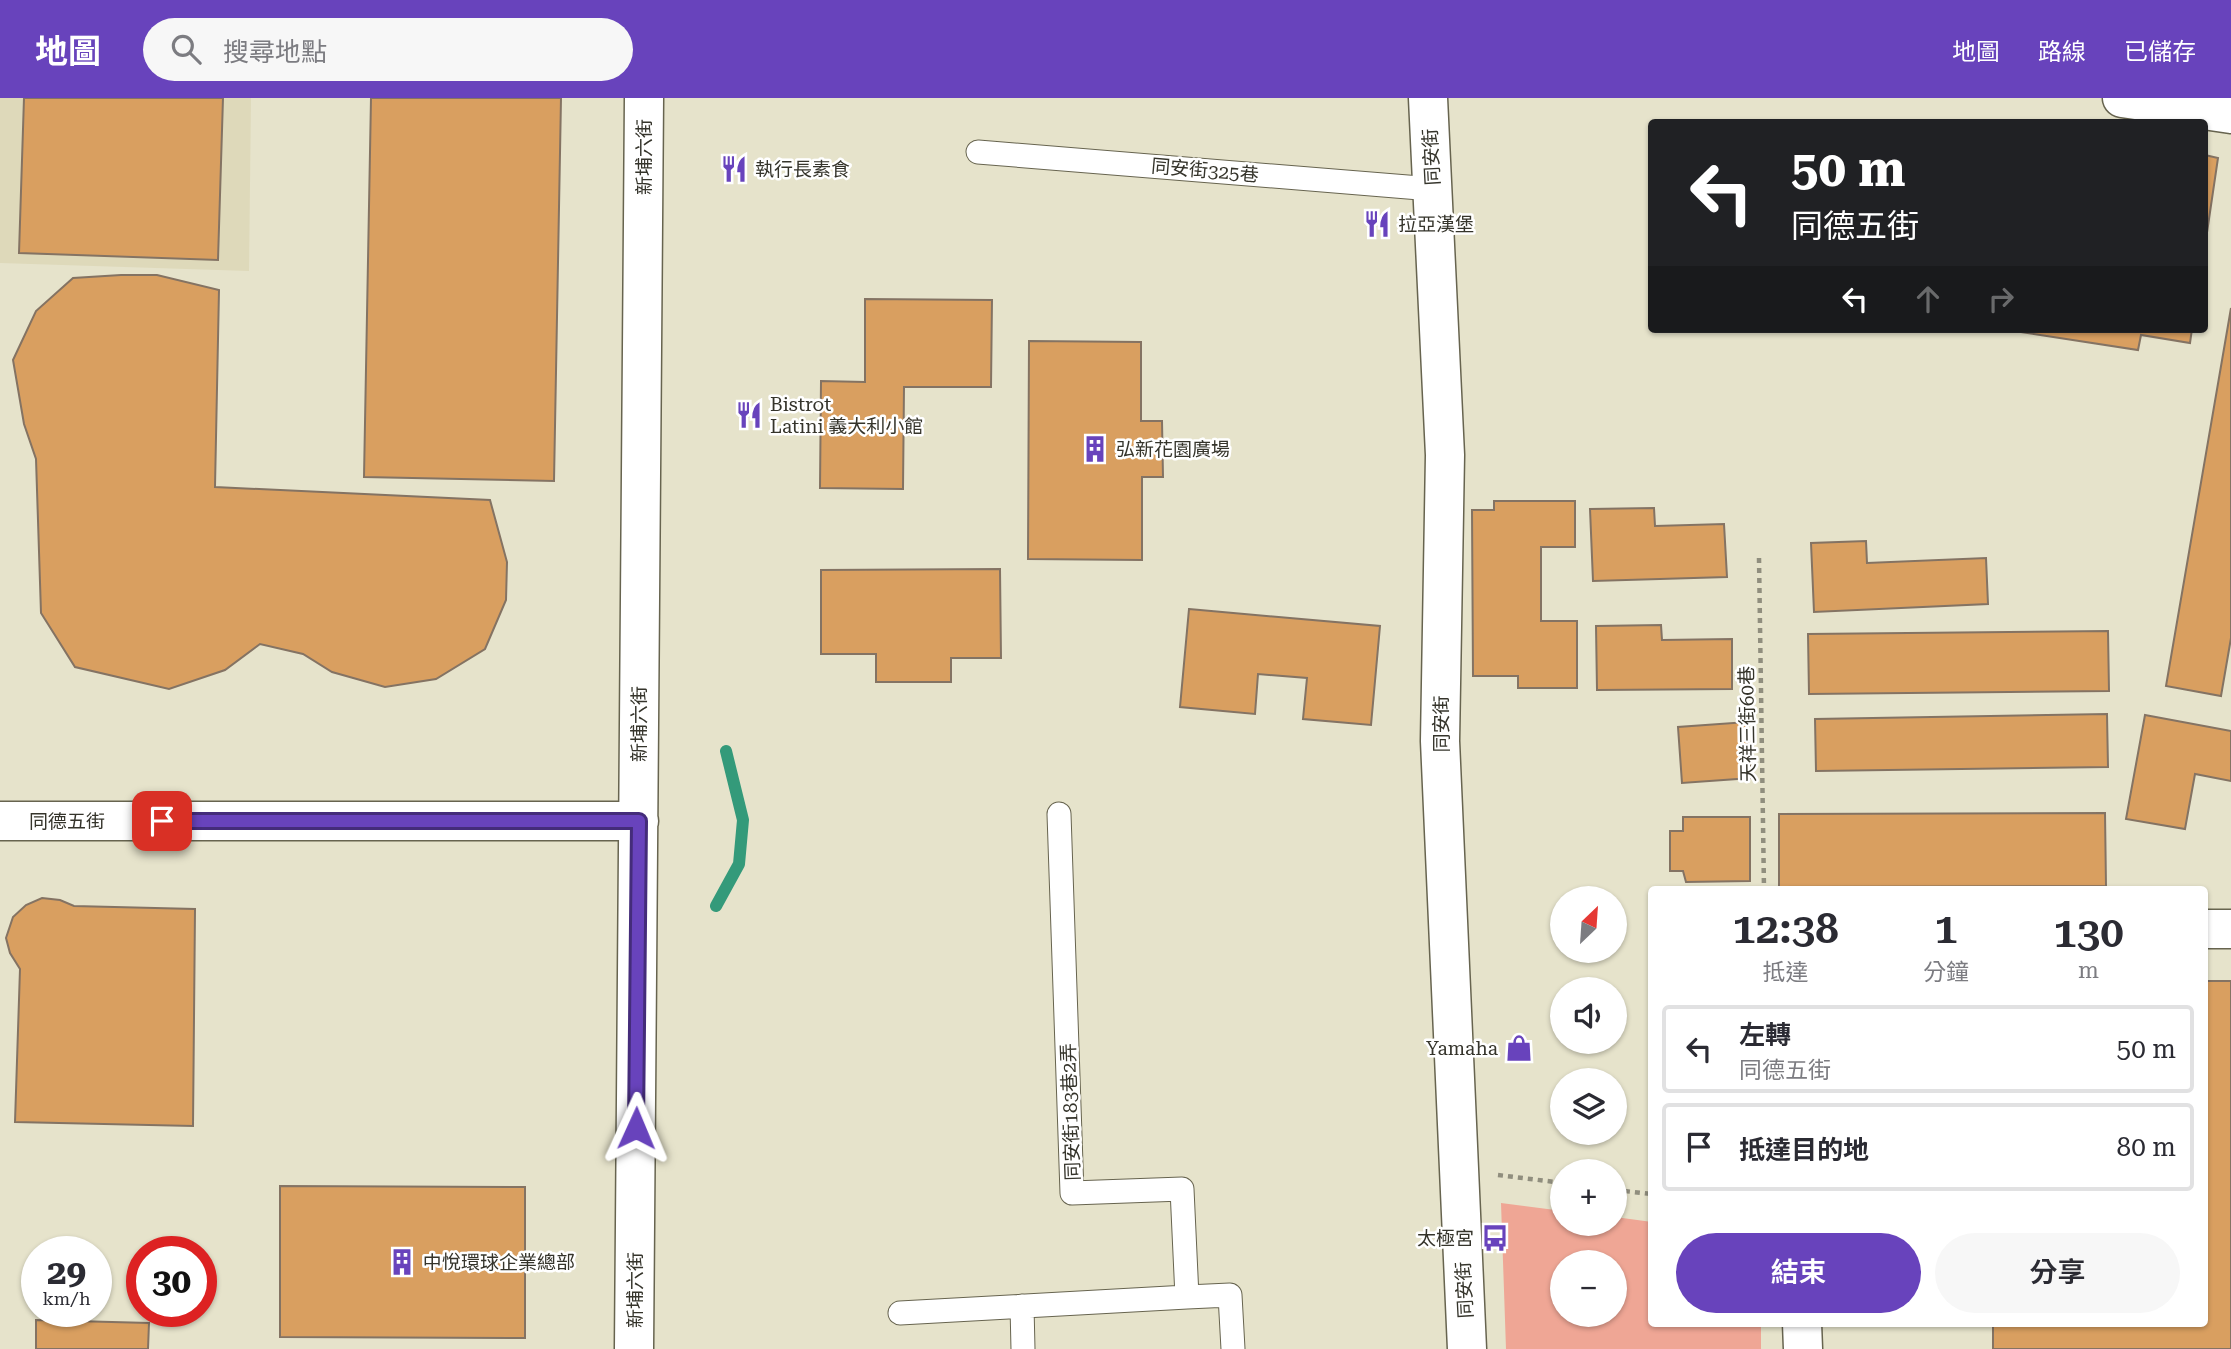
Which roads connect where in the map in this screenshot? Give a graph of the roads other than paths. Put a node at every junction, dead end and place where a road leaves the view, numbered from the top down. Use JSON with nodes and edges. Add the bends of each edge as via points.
{"nodes":[{"id":1,"x":644,"y":98,"type":"edge"},
{"id":2,"x":1428,"y":98,"type":"edge"},
{"id":3,"x":2122,"y":98,"type":"edge"},
{"id":4,"x":2231,"y":114,"type":"edge"},
{"id":5,"x":978,"y":152,"type":"dead end"},
{"id":6,"x":1432,"y":188,"type":"junction"},
{"id":7,"x":1059,"y":814,"type":"dead end"},
{"id":8,"x":0,"y":821,"type":"edge"},
{"id":9,"x":639,"y":821,"type":"junction"},
{"id":10,"x":2208,"y":929,"type":"edge"},
{"id":11,"x":2231,"y":929,"type":"edge"},
{"id":12,"x":1187,"y":1297,"type":"junction"},
{"id":13,"x":1022,"y":1306,"type":"junction"},
{"id":14,"x":900,"y":1313,"type":"dead end"},
{"id":15,"x":1802,"y":1327,"type":"edge"},
{"id":16,"x":634,"y":1349,"type":"edge"},
{"id":17,"x":1023,"y":1349,"type":"edge"},
{"id":18,"x":1233,"y":1349,"type":"edge"},
{"id":19,"x":1467,"y":1349,"type":"edge"},
{"id":20,"x":1802,"y":1349,"type":"edge"}],
"edges":[{"from":1,"to":9,"type":"street","name":"新埔六街"},
{"from":2,"to":6,"type":"street","name":"同安街"},
{"from":3,"to":4,"type":"street"},
{"from":5,"to":6,"type":"lane","name":"同安街325巷"},
{"from":6,"to":19,"type":"street","name":"同安街","via":[[1445,455],[1440,741]]},
{"from":7,"to":12,"type":"lane","name":"同安街183巷2弄","via":[[1072,1193],[1182,1189]]},
{"from":8,"to":9,"type":"street","name":"同德五街"},
{"from":9,"to":16,"type":"street","name":"新埔六街"},
{"from":10,"to":11,"type":"street"},
{"from":12,"to":13,"type":"lane"},
{"from":12,"to":18,"type":"lane","via":[[1230,1295]]},
{"from":13,"to":14,"type":"lane"},
{"from":13,"to":17,"type":"lane"},
{"from":15,"to":20,"type":"street"}]}
